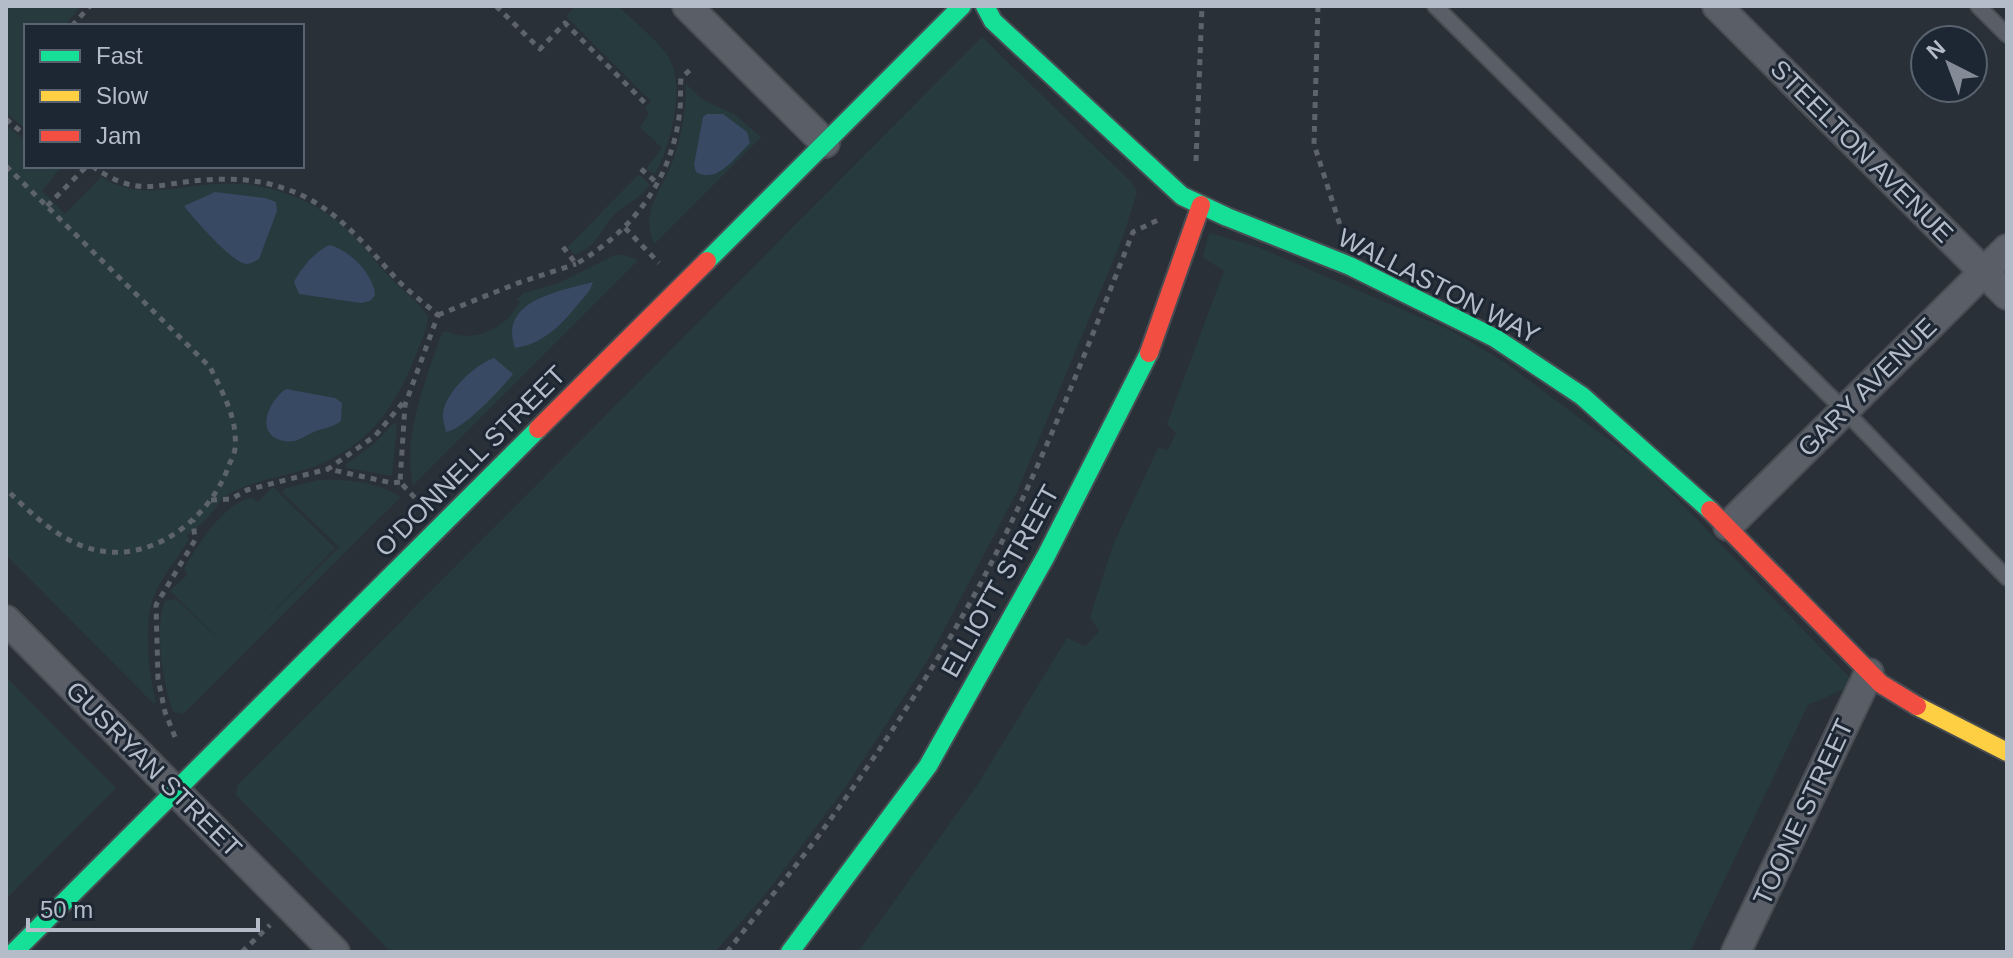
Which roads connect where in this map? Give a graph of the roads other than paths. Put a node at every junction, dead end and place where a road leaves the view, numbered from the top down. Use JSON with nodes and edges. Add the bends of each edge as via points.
{"nodes":[{"id":1,"x":687,"y":6,"type":"edge"},
{"id":2,"x":962,"y":6,"type":"edge"},
{"id":3,"x":985,"y":6,"type":"edge"},
{"id":4,"x":1435,"y":6,"type":"edge"},
{"id":5,"x":1717,"y":6,"type":"edge"},
{"id":6,"x":1979,"y":6,"type":"edge"},
{"id":7,"x":2007,"y":35,"type":"edge"},
{"id":8,"x":825,"y":143,"type":"junction"},
{"id":9,"x":1198,"y":203,"type":"junction"},
{"id":10,"x":2007,"y":249,"type":"edge"},
{"id":11,"x":1984,"y":272,"type":"junction"},
{"id":12,"x":2007,"y":295,"type":"edge"},
{"id":13,"x":1844,"y":410,"type":"junction"},
{"id":14,"x":1728,"y":526,"type":"junction"},
{"id":15,"x":2007,"y":578,"type":"edge"},
{"id":16,"x":6,"y":620,"type":"edge"},
{"id":17,"x":1869,"y":673,"type":"junction"},
{"id":18,"x":2007,"y":752,"type":"edge"},
{"id":19,"x":175,"y":791,"type":"junction"},
{"id":20,"x":14,"y":952,"type":"edge"},
{"id":21,"x":335,"y":952,"type":"edge"},
{"id":22,"x":790,"y":952,"type":"edge"},
{"id":23,"x":1736,"y":952,"type":"edge"}],
"edges":[{"from":1,"to":8,"type":"street"},
{"from":2,"to":8,"type":"street","name":"O'DONNELL STREET"},
{"from":3,"to":9,"type":"street","name":"WALLASTON WAY","via":[[993,21],[1109,129],[1182,196]]},
{"from":4,"to":13,"type":"lane"},
{"from":5,"to":11,"type":"street","name":"STEELTON AVENUE"},
{"from":6,"to":7,"type":"lane"},
{"from":8,"to":19,"type":"street","name":"O'DONNELL STREET"},
{"from":9,"to":14,"type":"street","name":"WALLASTON WAY","via":[[1339,261],[1495,338],[1582,396]]},
{"from":9,"to":22,"type":"street","name":"ELLIOTT STREET","via":[[1153,346],[1046,556],[928,766]]},
{"from":10,"to":11,"type":"street","name":"GARY AVENUE"},
{"from":11,"to":12,"type":"street","name":"STEELTON AVENUE"},
{"from":11,"to":13,"type":"street","name":"GARY AVENUE"},
{"from":13,"to":14,"type":"street","name":"GARY AVENUE"},
{"from":13,"to":15,"type":"lane"},
{"from":14,"to":17,"type":"street","name":"WALLASTON WAY"},
{"from":16,"to":19,"type":"street","name":"GUSRYAN STREET"},
{"from":17,"to":18,"type":"street","name":"WALLASTON WAY","via":[[1909,702]]},
{"from":17,"to":23,"type":"street","name":"TOONE STREET"},
{"from":19,"to":20,"type":"street","name":"O'DONNELL STREET"},
{"from":19,"to":21,"type":"street","name":"GUSRYAN STREET"}]}
